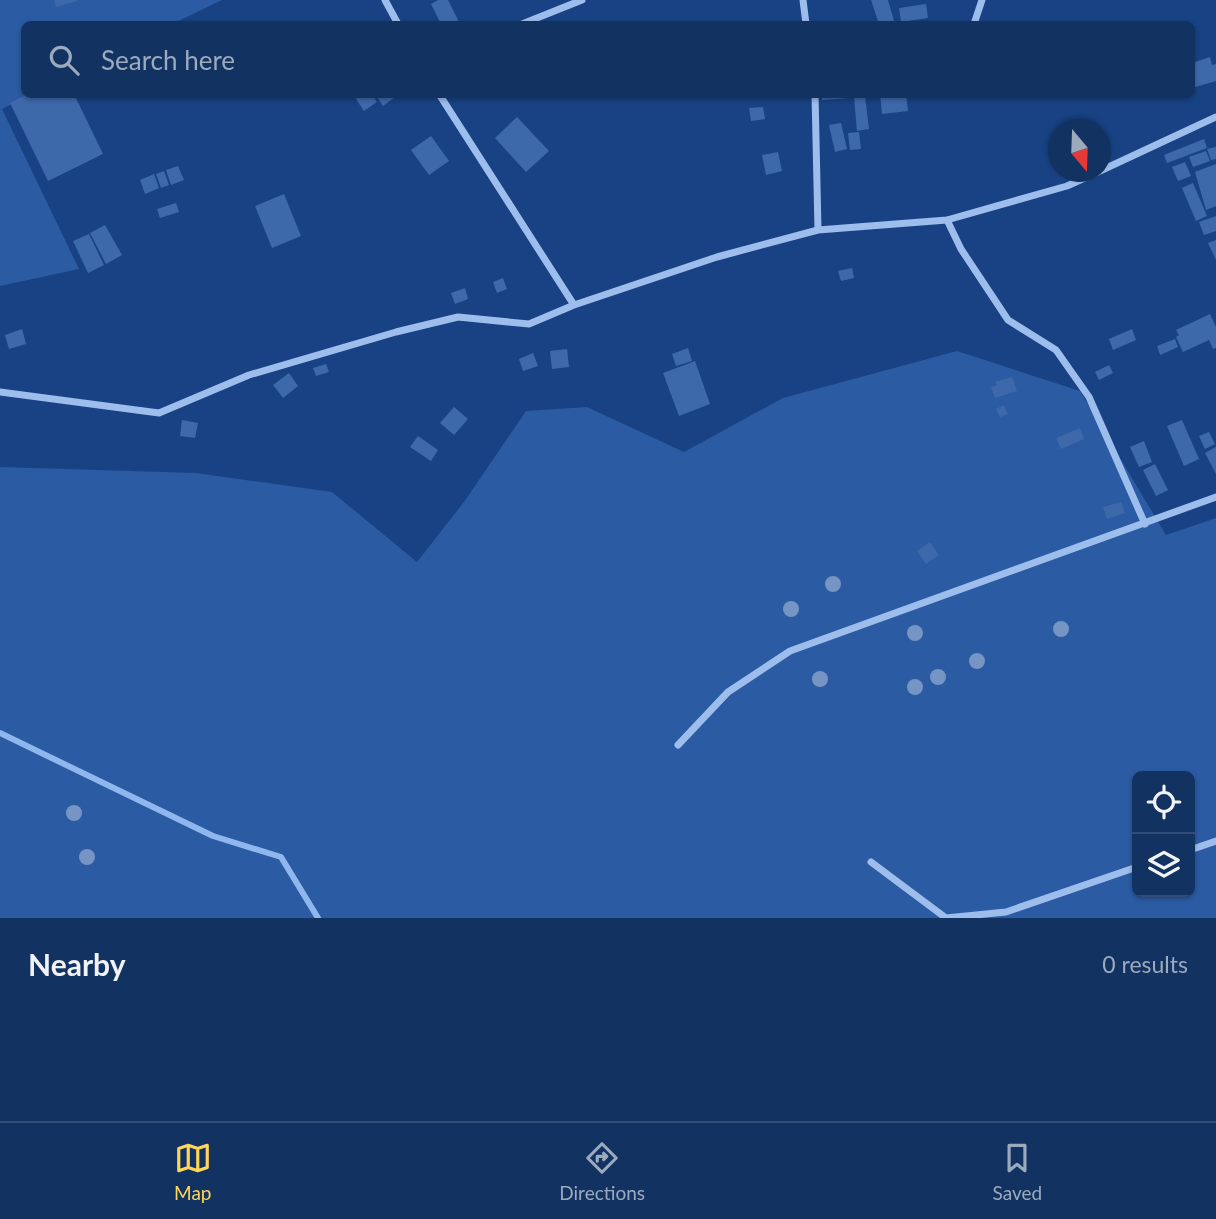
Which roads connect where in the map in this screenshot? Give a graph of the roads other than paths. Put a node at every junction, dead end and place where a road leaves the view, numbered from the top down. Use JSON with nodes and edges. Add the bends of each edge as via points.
{"nodes":[{"id":1,"x":385,"y":0,"type":"edge"},
{"id":2,"x":582,"y":0,"type":"edge"},
{"id":3,"x":803,"y":0,"type":"edge"},
{"id":4,"x":982,"y":0,"type":"edge"},
{"id":5,"x":396,"y":21,"type":"edge"},
{"id":6,"x":530,"y":21,"type":"edge"},
{"id":7,"x":806,"y":21,"type":"edge"},
{"id":8,"x":975,"y":21,"type":"edge"},
{"id":9,"x":442,"y":98,"type":"edge"},
{"id":10,"x":815,"y":98,"type":"edge"},
{"id":11,"x":1216,"y":117,"type":"edge"},
{"id":12,"x":1111,"y":166,"type":"edge"},
{"id":13,"x":1076,"y":182,"type":"edge"},
{"id":14,"x":947,"y":219,"type":"junction"},
{"id":15,"x":818,"y":230,"type":"junction"},
{"id":16,"x":574,"y":305,"type":"junction"},
{"id":17,"x":0,"y":392,"type":"edge"},
{"id":18,"x":1216,"y":497,"type":"edge"},
{"id":19,"x":1145,"y":524,"type":"junction"},
{"id":20,"x":678,"y":746,"type":"dead end"},
{"id":21,"x":1216,"y":841,"type":"edge"},
{"id":22,"x":1195,"y":847,"type":"edge"},
{"id":23,"x":871,"y":862,"type":"dead end"},
{"id":24,"x":1132,"y":869,"type":"edge"}],
"edges":[{"from":1,"to":5,"type":"street"},
{"from":2,"to":6,"type":"street"},
{"from":3,"to":7,"type":"street"},
{"from":4,"to":8,"type":"street"},
{"from":9,"to":16,"type":"street"},
{"from":10,"to":15,"type":"street"},
{"from":11,"to":12,"type":"street"},
{"from":13,"to":14,"type":"street"},
{"from":14,"to":15,"type":"street"},
{"from":14,"to":19,"type":"street","via":[[961,249],[1008,320],[1056,350],[1089,397]]},
{"from":15,"to":16,"type":"street","via":[[718,257]]},
{"from":16,"to":17,"type":"street","via":[[529,324],[458,317],[396,332],[249,375],[159,413]]},
{"from":18,"to":19,"type":"street"},
{"from":19,"to":20,"type":"street","via":[[790,651],[728,692]]},
{"from":21,"to":22,"type":"street"},
{"from":23,"to":24,"type":"street","via":[[946,918],[1006,912]]}]}
